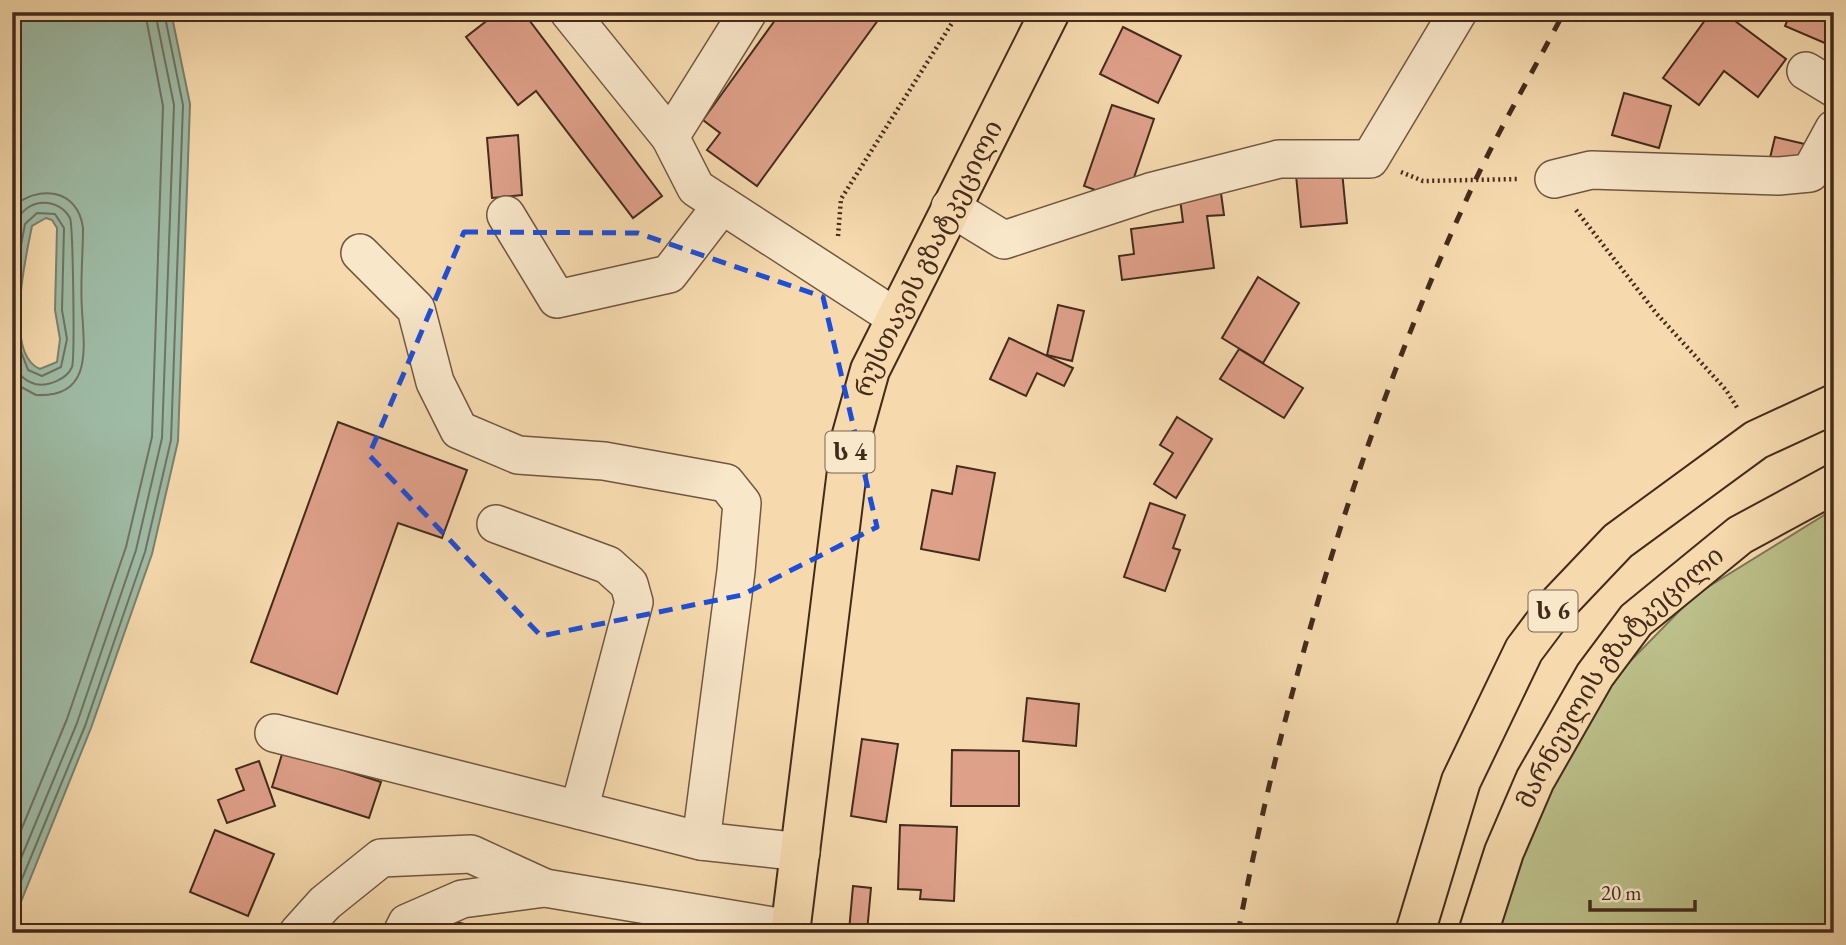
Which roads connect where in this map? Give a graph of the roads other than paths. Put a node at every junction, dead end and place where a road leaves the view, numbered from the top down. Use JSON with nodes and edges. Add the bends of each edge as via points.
{"nodes":[{"id":1,"x":569,"y":12,"type":"edge"},
{"id":2,"x":748,"y":12,"type":"edge"},
{"id":3,"x":1050,"y":12,"type":"edge"},
{"id":4,"x":1458,"y":12,"type":"edge"},
{"id":5,"x":1834,"y":129,"type":"edge"},
{"id":6,"x":670,"y":137,"type":"junction"},
{"id":7,"x":1554,"y":179,"type":"road end"},
{"id":8,"x":722,"y":205,"type":"junction"},
{"id":9,"x":950,"y":207,"type":"junction"},
{"id":10,"x":506,"y":215,"type":"dead end"},
{"id":11,"x":360,"y":253,"type":"dead end"},
{"id":12,"x":895,"y":317,"type":"junction"},
{"id":13,"x":1834,"y":404,"type":"edge"},
{"id":14,"x":1834,"y":484,"type":"edge"},
{"id":15,"x":496,"y":524,"type":"dead end"},
{"id":16,"x":274,"y":733,"type":"dead end"},
{"id":17,"x":579,"y":810,"type":"junction"},
{"id":18,"x":701,"y":841,"type":"junction"},
{"id":19,"x":801,"y":852,"type":"junction"},
{"id":20,"x":545,"y":888,"type":"junction"},
{"id":21,"x":789,"y":931,"type":"edge"},
{"id":22,"x":298,"y":933,"type":"edge"},
{"id":23,"x":402,"y":933,"type":"edge"},
{"id":24,"x":1415,"y":933,"type":"edge"},
{"id":25,"x":1478,"y":933,"type":"edge"}],
"edges":[{"from":1,"to":6,"type":"street"},
{"from":2,"to":6,"type":"street"},
{"from":3,"to":9,"type":"highway","name":"რუსთავის გზატკეცილი","number":"ს 4"},
{"from":4,"to":9,"type":"street","via":[[1370,159],[1279,159],[1150,192],[1004,240]]},
{"from":5,"to":7,"type":"street","via":[[1810,173],[1591,170]]},
{"from":6,"to":8,"type":"street","via":[[696,188]]},
{"from":8,"to":10,"type":"street","via":[[669,274],[557,299]]},
{"from":8,"to":12,"type":"street"},
{"from":9,"to":12,"type":"highway","name":"რუსთავის გზატკეცილი","number":"ს 4"},
{"from":11,"to":18,"type":"street","via":[[416,309],[435,382],[459,430],[519,454],[604,461],[726,484],[742,503]]},
{"from":12,"to":19,"type":"highway","name":"რუსთავის გზატკეცილი","number":"ს 4","via":[[870,370],[851,438]]},
{"from":13,"to":24,"type":"highway","number":"ს 6","via":[[1756,440],[1618,541],[1560,601],[1524,650],[1461,781]]},
{"from":14,"to":25,"type":"highway","name":"მარნეულის გზატკეცილი","via":[[1740,535],[1636,620],[1595,675],[1535,780],[1504,852]]},
{"from":15,"to":17,"type":"street","via":[[608,565],[629,584],[634,602]]},
{"from":16,"to":17,"type":"street"},
{"from":17,"to":18,"type":"street"},
{"from":18,"to":19,"type":"street"},
{"from":19,"to":21,"type":"highway","name":"რუსთავის გზატკეცილი","number":"ს 4"},
{"from":20,"to":21,"type":"street"},
{"from":20,"to":22,"type":"street","via":[[471,854],[381,858],[325,903]]},
{"from":20,"to":23,"type":"street","via":[[462,899],[407,923]]}]}
